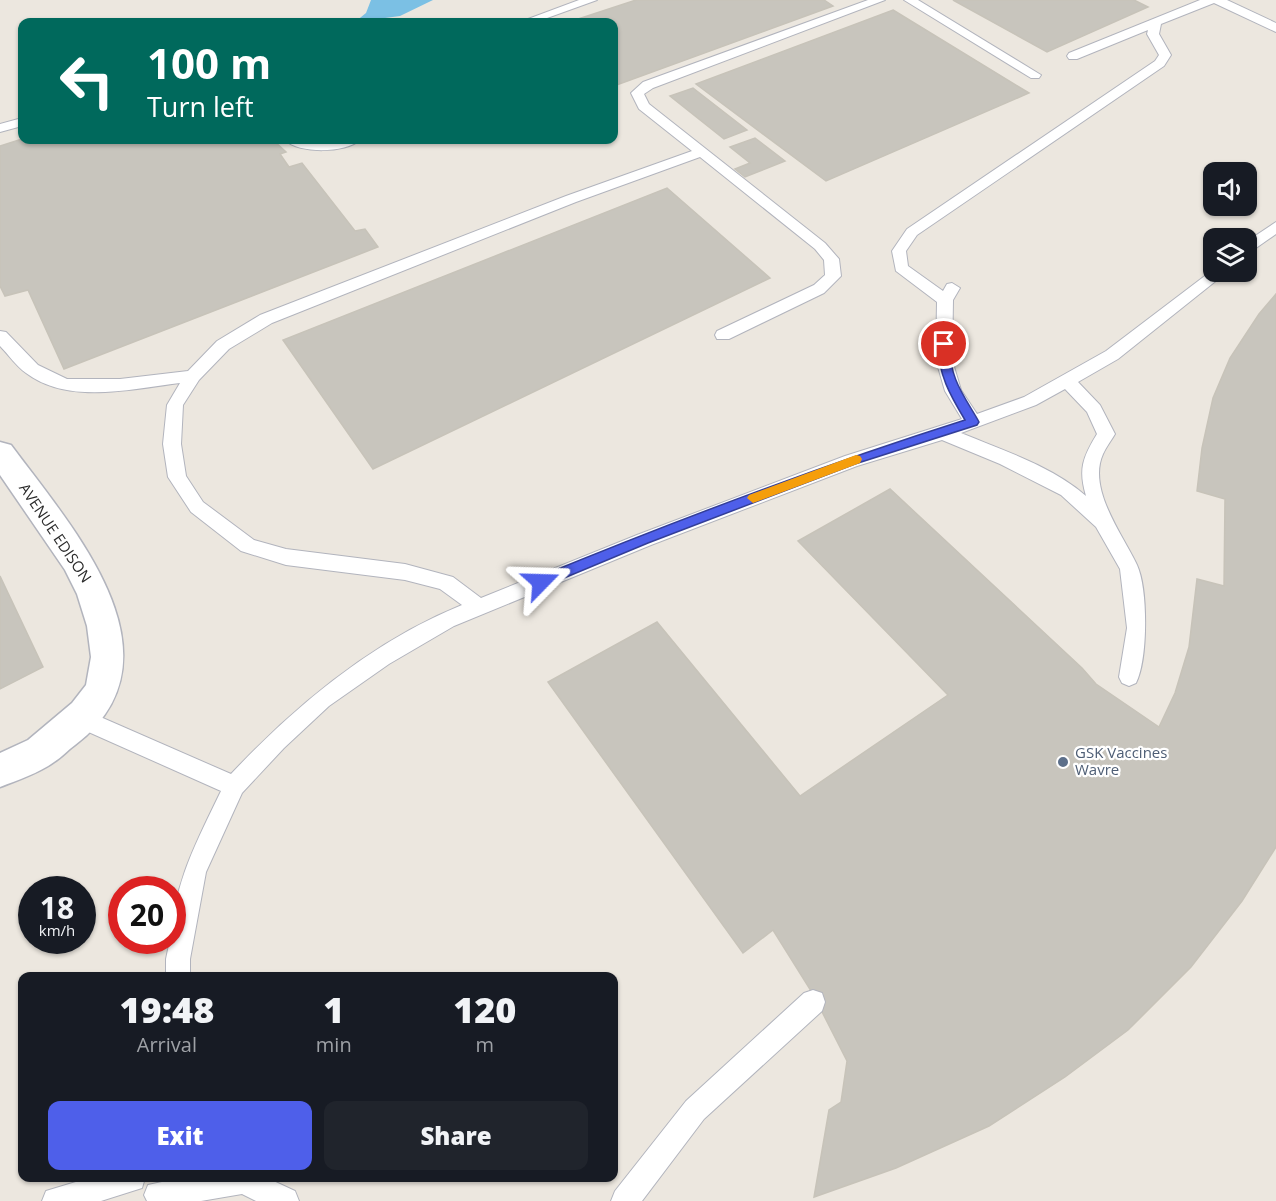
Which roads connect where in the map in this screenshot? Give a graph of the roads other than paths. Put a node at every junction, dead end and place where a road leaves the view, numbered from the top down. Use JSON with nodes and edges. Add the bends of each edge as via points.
{"nodes":[{"id":1,"x":591,"y":0,"type":"edge"},
{"id":2,"x":879,"y":0,"type":"edge"},
{"id":3,"x":910,"y":0,"type":"edge"},
{"id":4,"x":1210,"y":0,"type":"edge"},
{"id":5,"x":1218,"y":0,"type":"edge"},
{"id":6,"x":538,"y":18,"type":"edge"},
{"id":7,"x":1155,"y":23,"type":"junction"},
{"id":8,"x":1276,"y":28,"type":"edge"},
{"id":9,"x":1073,"y":56,"type":"dead end"},
{"id":10,"x":1035,"y":75,"type":"dead end"},
{"id":11,"x":18,"y":123,"type":"edge"},
{"id":12,"x":0,"y":128,"type":"edge"},
{"id":13,"x":301,"y":144,"type":"edge"},
{"id":14,"x":340,"y":144,"type":"edge"},
{"id":15,"x":702,"y":152,"type":"junction"},
{"id":16,"x":1276,"y":227,"type":"edge"},
{"id":17,"x":1257,"y":242,"type":"edge"},
{"id":18,"x":1206,"y":282,"type":"edge"},
{"id":19,"x":723,"y":335,"type":"dead end"},
{"id":20,"x":0,"y":336,"type":"edge"},
{"id":21,"x":193,"y":376,"type":"junction"},
{"id":22,"x":1068,"y":381,"type":"junction"},
{"id":23,"x":973,"y":422,"type":"junction"},
{"id":24,"x":944,"y":433,"type":"junction"},
{"id":25,"x":0,"y":453,"type":"edge"},
{"id":26,"x":1103,"y":522,"type":"junction"},
{"id":27,"x":478,"y":607,"type":"junction"},
{"id":28,"x":1129,"y":677,"type":"dead end"},
{"id":29,"x":82,"y":719,"type":"junction"},
{"id":30,"x":0,"y":770,"type":"edge"},
{"id":31,"x":234,"y":786,"type":"junction"},
{"id":32,"x":178,"y":972,"type":"edge"},
{"id":33,"x":813,"y":1002,"type":"dead end"},
{"id":34,"x":119,"y":1182,"type":"edge"},
{"id":35,"x":228,"y":1182,"type":"edge"},
{"id":36,"x":247,"y":1182,"type":"edge"},
{"id":37,"x":158,"y":1191,"type":"edge"},
{"id":38,"x":56,"y":1201,"type":"edge"},
{"id":39,"x":285,"y":1201,"type":"edge"},
{"id":40,"x":625,"y":1201,"type":"edge"}],
"edges":[{"from":1,"to":6,"type":"lane"},
{"from":2,"to":15,"type":"lane","via":[[648,85],[637,93],[644,105]]},
{"from":3,"to":10,"type":"lane"},
{"from":4,"to":7,"type":"lane"},
{"from":5,"to":8,"type":"lane"},
{"from":7,"to":9,"type":"lane"},
{"from":7,"to":23,"type":"lane","via":[[1153,34],[1165,55],[1161,63],[912,232],[899,251],[902,268],[948,294],[944,360],[953,391]]},
{"from":11,"to":12,"type":"lane"},
{"from":13,"to":14,"type":"lane"},
{"from":15,"to":19,"type":"lane","via":[[820,246],[831,259],[833,276],[819,289]]},
{"from":15,"to":21,"type":"lane","via":[[571,198],[266,319],[223,345]]},
{"from":16,"to":17,"type":"lane"},
{"from":18,"to":22,"type":"lane","via":[[1112,354]]},
{"from":20,"to":21,"type":"lane","via":[[32,369],[65,385],[120,385]]},
{"from":21,"to":27,"type":"lane","via":[[175,405],[172,444],[177,477],[197,507],[220,527],[248,546],[286,557],[405,572],[446,584]]},
{"from":22,"to":23,"type":"lane","via":[[1030,401]]},
{"from":22,"to":26,"type":"lane","via":[[1094,409],[1106,434],[1093,455],[1090,479]]},
{"from":23,"to":24,"type":"lane"},
{"from":24,"to":26,"type":"lane","via":[[1067,490]]},
{"from":24,"to":27,"type":"lane","via":[[851,461]]},
{"from":25,"to":29,"type":"street","name":"AVENUE EDISON","via":[[77,560],[102,619],[109,661],[103,687]]},
{"from":26,"to":28,"type":"lane","via":[[1129,568],[1137,628]]},
{"from":27,"to":31,"type":"lane","via":[[382,658],[322,700]]},
{"from":29,"to":30,"type":"street","name":"AVENUE EDISON","via":[[38,753]]},
{"from":29,"to":31,"type":"lane"},
{"from":31,"to":32,"type":"lane","via":[[195,871]]},
{"from":33,"to":40,"type":"lane","via":[[695,1110]]},
{"from":34,"to":38,"type":"lane"},
{"from":35,"to":37,"type":"lane"},
{"from":36,"to":39,"type":"lane"}]}
